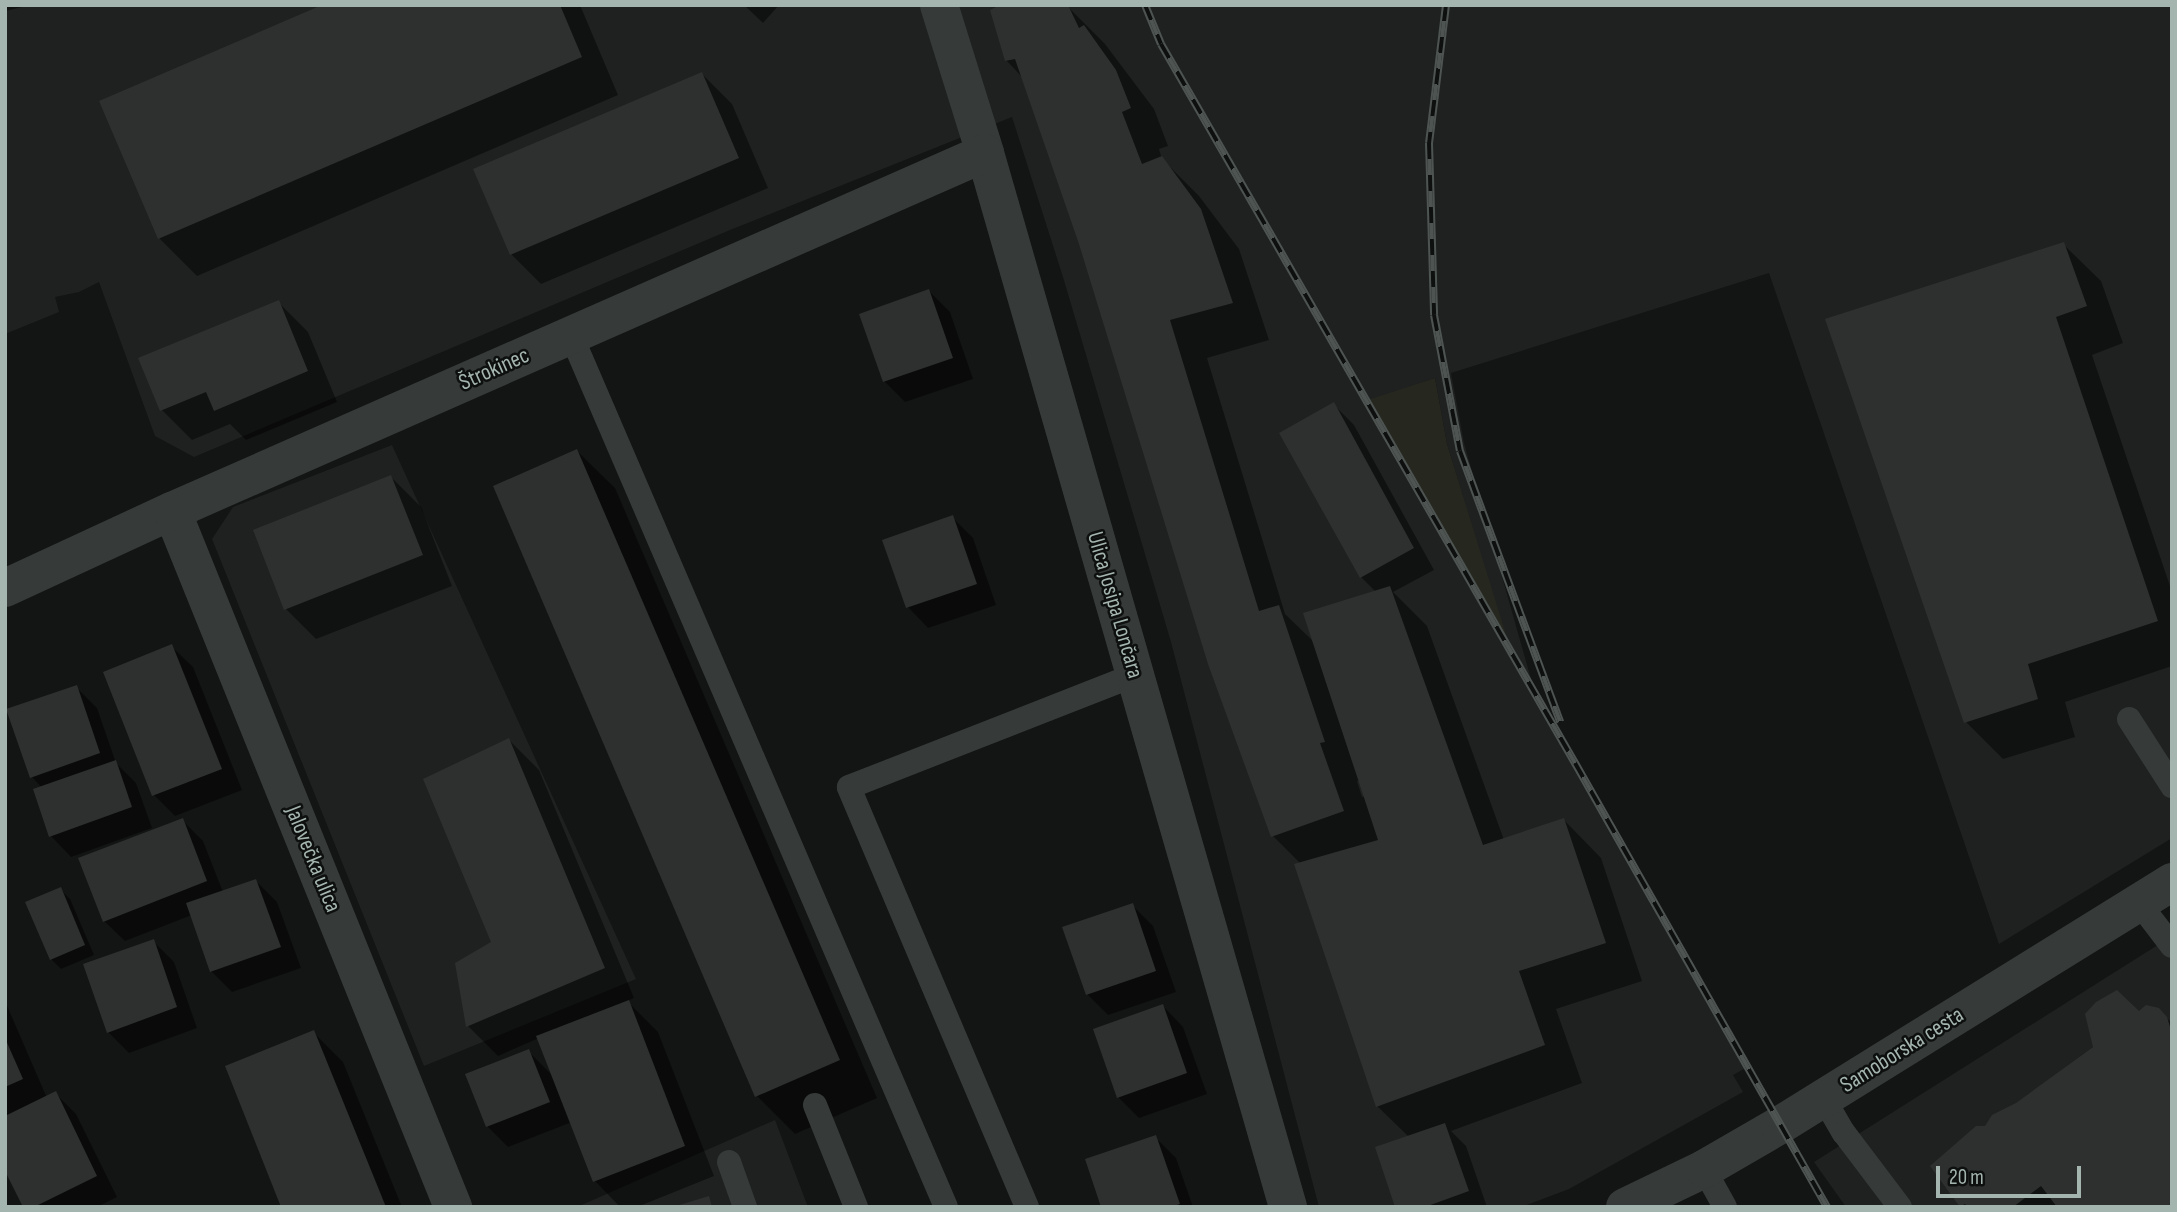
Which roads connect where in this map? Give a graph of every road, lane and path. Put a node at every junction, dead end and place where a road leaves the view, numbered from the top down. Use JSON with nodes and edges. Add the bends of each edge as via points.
{"nodes":[{"id":1,"x":939,"y":5,"type":"edge"},
{"id":2,"x":985,"y":153,"type":"junction"},
{"id":3,"x":571,"y":335,"type":"junction"},
{"id":4,"x":173,"y":510,"type":"junction"},
{"id":5,"x":5,"y":589,"type":"edge"},
{"id":6,"x":1135,"y":675,"type":"junction"},
{"id":7,"x":2129,"y":719,"type":"dead end"},
{"id":8,"x":2172,"y":786,"type":"edge"},
{"id":9,"x":2172,"y":882,"type":"edge"},
{"id":10,"x":2139,"y":903,"type":"junction"},
{"id":11,"x":2172,"y":946,"type":"edge"},
{"id":12,"x":1824,"y":1099,"type":"junction"},
{"id":13,"x":815,"y":1105,"type":"dead end"},
{"id":14,"x":729,"y":1162,"type":"dead end"},
{"id":15,"x":1704,"y":1169,"type":"junction"},
{"id":16,"x":453,"y":1207,"type":"edge"},
{"id":17,"x":745,"y":1207,"type":"edge"},
{"id":18,"x":856,"y":1207,"type":"edge"},
{"id":19,"x":946,"y":1207,"type":"edge"},
{"id":20,"x":1027,"y":1207,"type":"edge"},
{"id":21,"x":1289,"y":1207,"type":"edge"},
{"id":22,"x":1625,"y":1207,"type":"edge"},
{"id":23,"x":1725,"y":1207,"type":"edge"},
{"id":24,"x":1900,"y":1207,"type":"edge"}],
"edges":[{"from":1,"to":2,"type":"street","name":"Ulica Josipa Lončara"},
{"from":2,"to":3,"type":"street","name":"Štrokinec"},
{"from":2,"to":6,"type":"street","name":"Ulica Josipa Lončara"},
{"from":3,"to":4,"type":"street","name":"Štrokinec"},
{"from":3,"to":19,"type":"lane"},
{"from":4,"to":5,"type":"street","name":"Štrokinec"},
{"from":4,"to":16,"type":"street","name":"Jalovečka ulica"},
{"from":6,"to":20,"type":"lane","via":[[849,787]]},
{"from":6,"to":21,"type":"street","name":"Ulica Josipa Lončara"},
{"from":7,"to":8,"type":"lane"},
{"from":9,"to":10,"type":"street","name":"Samoborska cesta"},
{"from":10,"to":11,"type":"lane"},
{"from":10,"to":12,"type":"street","name":"Samoborska cesta"},
{"from":12,"to":15,"type":"street","name":"Samoborska cesta"},
{"from":12,"to":24,"type":"lane"},
{"from":13,"to":18,"type":"lane"},
{"from":14,"to":17,"type":"lane"},
{"from":15,"to":22,"type":"street","name":"Samoborska cesta"},
{"from":15,"to":23,"type":"lane"}]}
